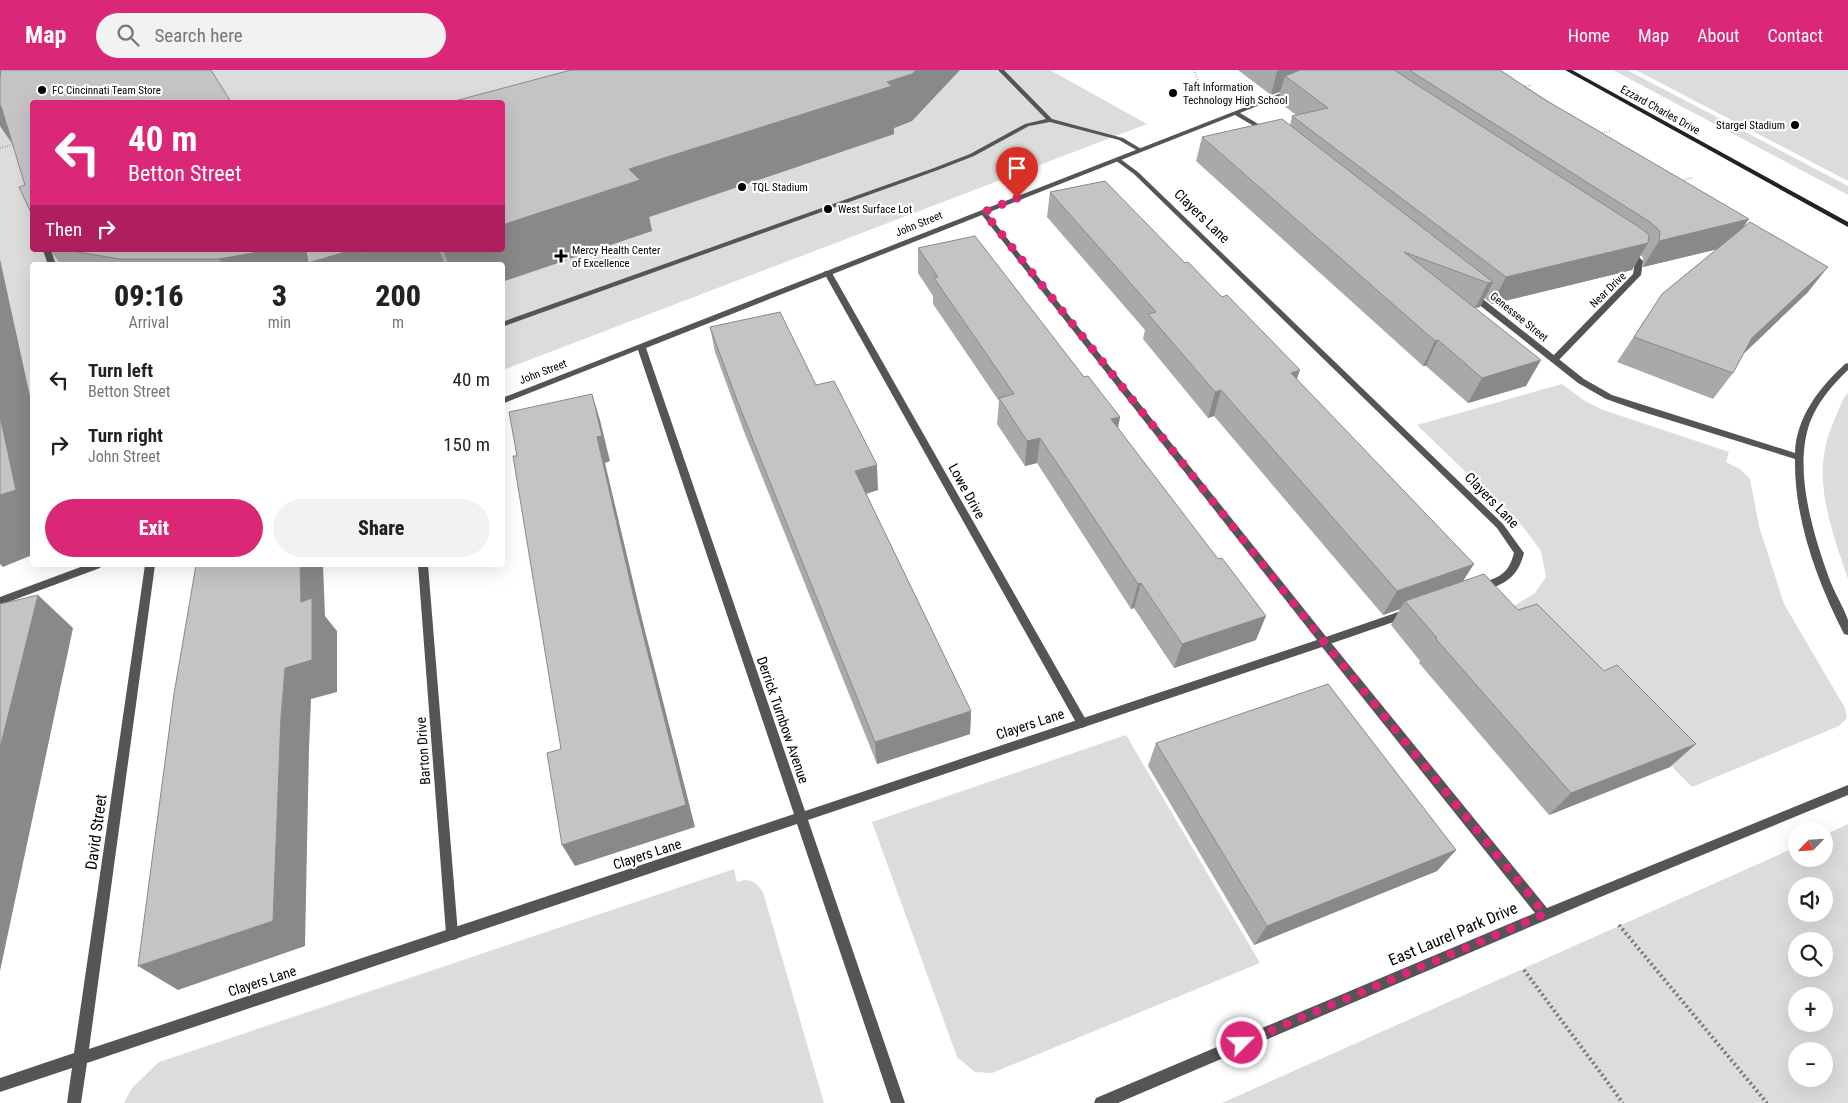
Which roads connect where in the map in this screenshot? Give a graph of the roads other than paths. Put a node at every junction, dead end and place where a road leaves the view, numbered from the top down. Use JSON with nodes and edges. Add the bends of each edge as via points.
{"nodes":[{"id":1,"x":1001,"y":70,"type":"edge"},
{"id":2,"x":1568,"y":70,"type":"edge"},
{"id":3,"x":1300,"y":88,"type":"edge"},
{"id":4,"x":1235,"y":112,"type":"junction"},
{"id":5,"x":1050,"y":120,"type":"junction"},
{"id":6,"x":1278,"y":140,"type":"edge"},
{"id":7,"x":1140,"y":150,"type":"junction"},
{"id":8,"x":1117,"y":159,"type":"junction"},
{"id":9,"x":984,"y":212,"type":"junction"},
{"id":10,"x":1848,"y":225,"type":"edge"},
{"id":11,"x":1622,"y":247,"type":"edge"},
{"id":12,"x":828,"y":273,"type":"junction"},
{"id":13,"x":1462,"y":286,"type":"edge"},
{"id":14,"x":505,"y":324,"type":"edge"},
{"id":15,"x":641,"y":346,"type":"junction"},
{"id":16,"x":1554,"y":360,"type":"junction"},
{"id":17,"x":1848,"y":366,"type":"edge"},
{"id":18,"x":505,"y":400,"type":"edge"},
{"id":19,"x":1800,"y":457,"type":"junction"},
{"id":20,"x":92,"y":567,"type":"edge"},
{"id":21,"x":150,"y":567,"type":"edge"},
{"id":22,"x":424,"y":567,"type":"edge"},
{"id":23,"x":1471,"y":591,"type":"edge"},
{"id":24,"x":0,"y":601,"type":"edge"},
{"id":25,"x":1416,"y":610,"type":"edge"},
{"id":26,"x":1848,"y":631,"type":"edge"},
{"id":27,"x":1324,"y":642,"type":"junction"},
{"id":28,"x":1082,"y":722,"type":"junction"},
{"id":29,"x":1848,"y":790,"type":"edge"},
{"id":30,"x":800,"y":818,"type":"junction"},
{"id":31,"x":1545,"y":914,"type":"junction"},
{"id":32,"x":452,"y":934,"type":"junction"},
{"id":33,"x":81,"y":1057,"type":"junction"},
{"id":34,"x":0,"y":1085,"type":"edge"},
{"id":35,"x":74,"y":1103,"type":"edge"},
{"id":36,"x":898,"y":1103,"type":"edge"},
{"id":37,"x":1100,"y":1103,"type":"edge"}],
"edges":[{"from":1,"to":5,"type":"street"},
{"from":2,"to":10,"type":"main road","name":"Ezzard Charles Drive"},
{"from":3,"to":4,"type":"street","name":"John Street"},
{"from":4,"to":6,"type":"street"},
{"from":4,"to":7,"type":"street","name":"John Street"},
{"from":5,"to":7,"type":"street","via":[[1113,137]]},
{"from":5,"to":14,"type":"street","via":[[1027,125],[936,169]]},
{"from":7,"to":8,"type":"street","name":"John Street"},
{"from":8,"to":9,"type":"street","name":"John Street"},
{"from":8,"to":23,"type":"street","name":"Clayers Lane","via":[[1136,173],[1500,526],[1519,553],[1516,568],[1507,578]]},
{"from":9,"to":12,"type":"street","name":"John Street"},
{"from":9,"to":27,"type":"street"},
{"from":11,"to":16,"type":"street","name":"Near Drive","via":[[1639,261],[1637,275]]},
{"from":12,"to":15,"type":"street","name":"John Street"},
{"from":12,"to":28,"type":"street","name":"Lowe Drive"},
{"from":13,"to":16,"type":"street","name":"Genessee Street"},
{"from":15,"to":18,"type":"street","name":"John Street"},
{"from":15,"to":30,"type":"street","name":"Derrick Turnbow Avenue"},
{"from":16,"to":19,"type":"street","name":"Genessee Street","via":[[1609,397]]},
{"from":17,"to":19,"type":"street","via":[[1818,399],[1804,425]]},
{"from":19,"to":26,"type":"street","via":[[1802,499],[1814,550],[1834,606]]},
{"from":20,"to":24,"type":"street"},
{"from":21,"to":33,"type":"street","name":"David Street"},
{"from":22,"to":32,"type":"street","name":"Barton Drive"},
{"from":25,"to":27,"type":"street","name":"Clayers Lane"},
{"from":27,"to":28,"type":"street","name":"Clayers Lane"},
{"from":27,"to":31,"type":"street"},
{"from":28,"to":30,"type":"street","name":"Clayers Lane"},
{"from":29,"to":31,"type":"street","name":"East Laurel Park Drive"},
{"from":30,"to":32,"type":"street","name":"Clayers Lane"},
{"from":30,"to":36,"type":"street","name":"Derrick Turnbow Avenue"},
{"from":31,"to":37,"type":"street","name":"East Laurel Park Drive"},
{"from":32,"to":33,"type":"street","name":"Clayers Lane"},
{"from":33,"to":34,"type":"street","name":"Clayers Lane"},
{"from":33,"to":35,"type":"street","name":"David Street"}]}
